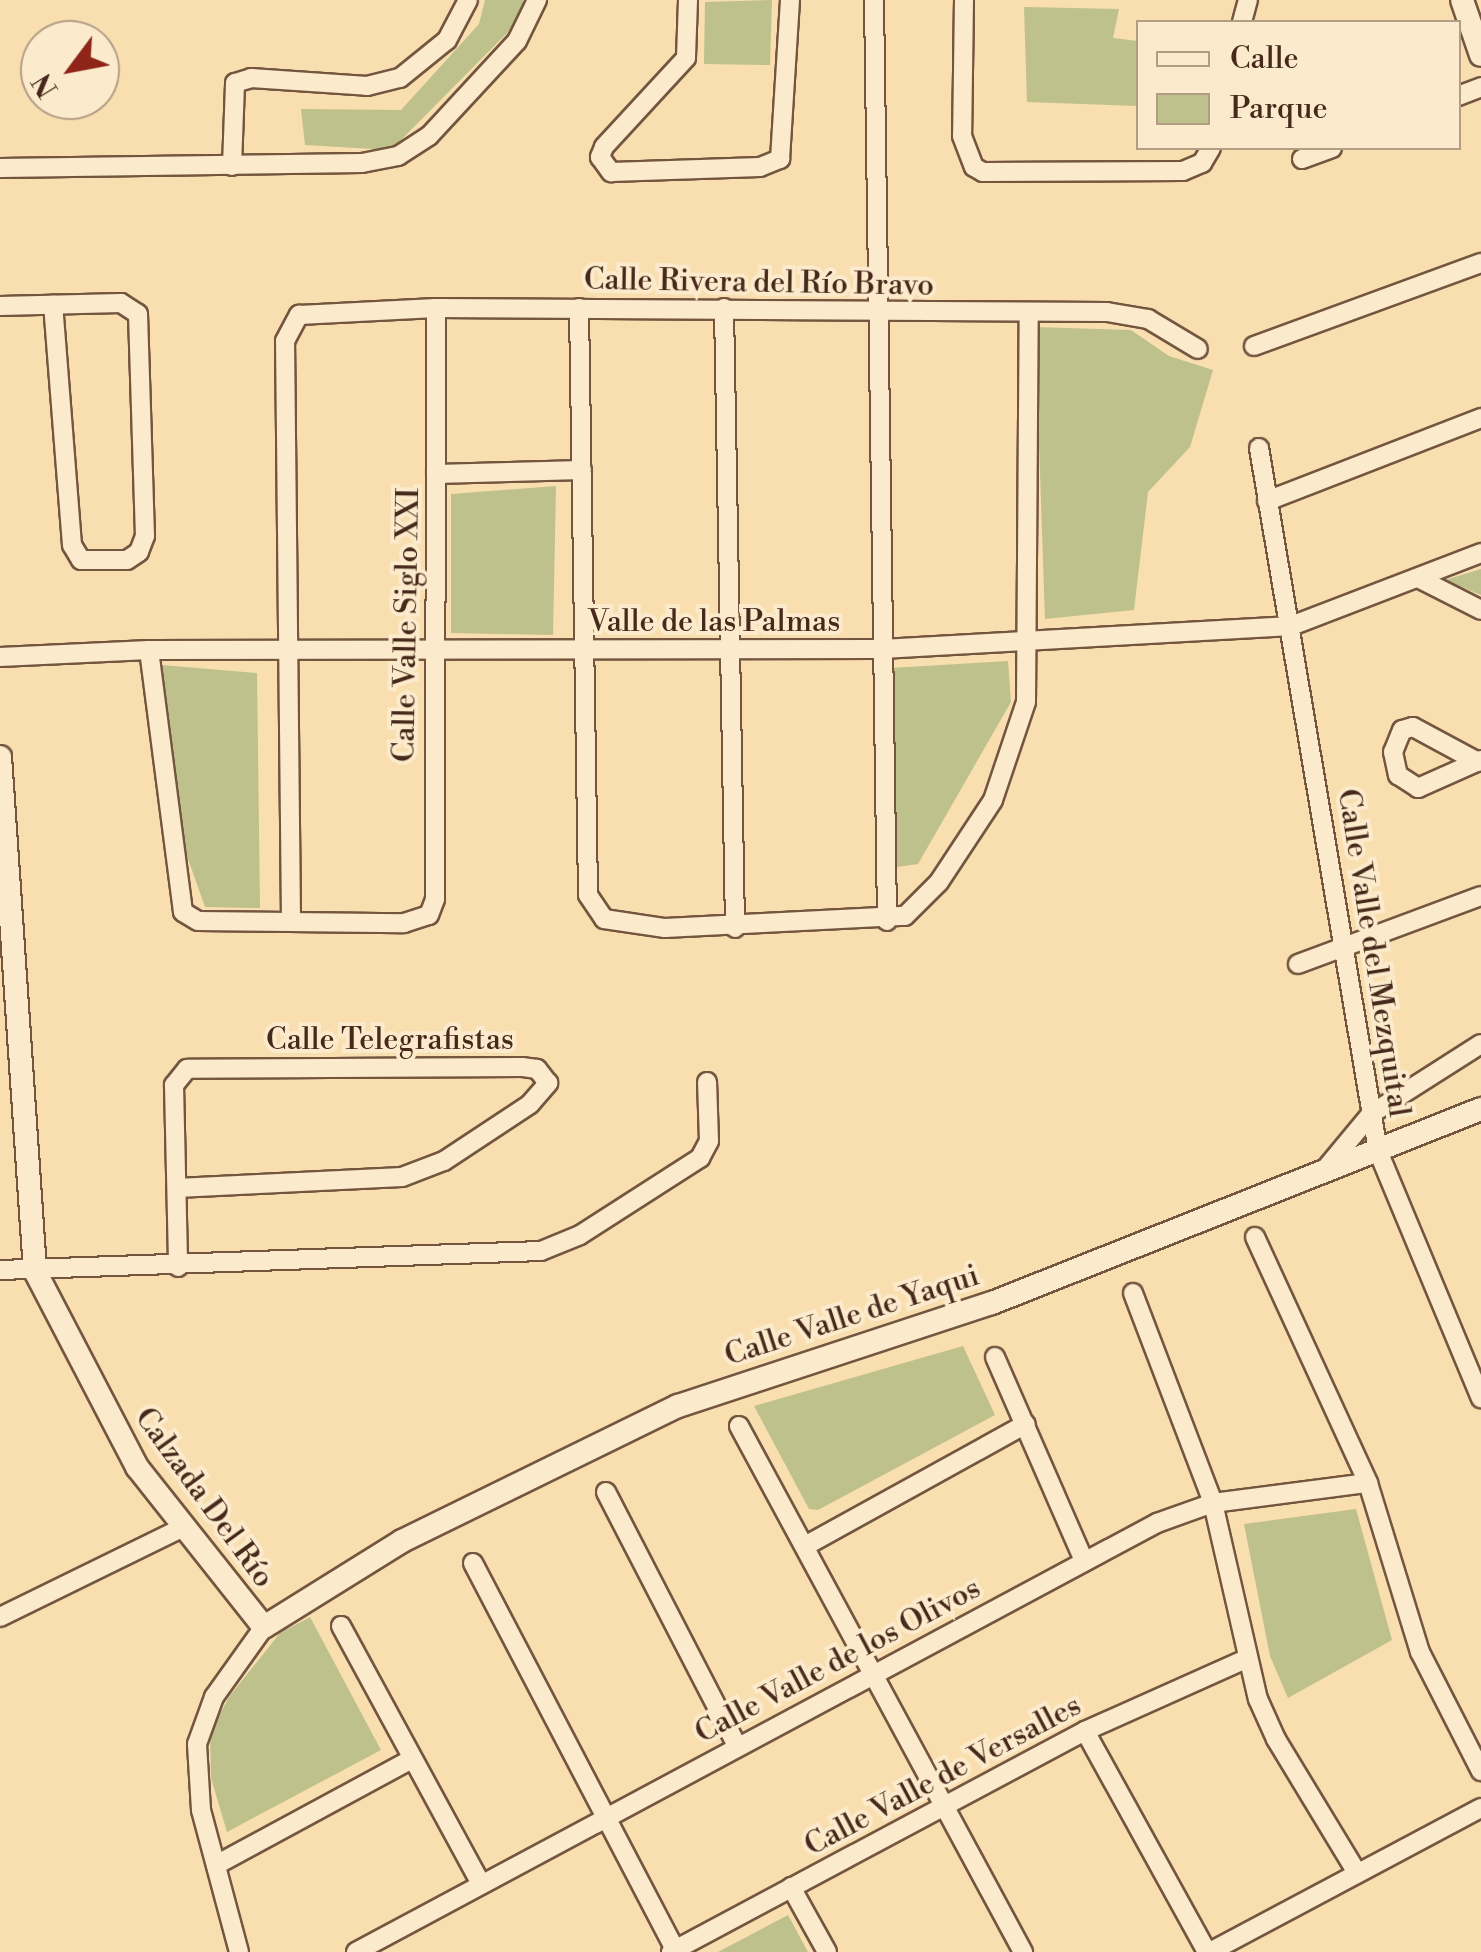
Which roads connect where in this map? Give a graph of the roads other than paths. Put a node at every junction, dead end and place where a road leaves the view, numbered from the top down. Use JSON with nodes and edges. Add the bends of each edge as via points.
{"nodes":[{"id":1,"x":468,"y":0,"type":"edge"},
{"id":2,"x":537,"y":0,"type":"edge"},
{"id":3,"x":688,"y":0,"type":"edge"},
{"id":4,"x":790,"y":0,"type":"edge"},
{"id":5,"x":874,"y":0,"type":"edge"},
{"id":6,"x":964,"y":0,"type":"edge"},
{"id":7,"x":1462,"y":0,"type":"edge"},
{"id":8,"x":1481,"y":55,"type":"edge"},
{"id":9,"x":1210,"y":150,"type":"edge"},
{"id":10,"x":1327,"y":150,"type":"edge"},
{"id":11,"x":1302,"y":160,"type":"dead end"},
{"id":12,"x":232,"y":166,"type":"junction"},
{"id":13,"x":0,"y":168,"type":"edge"},
{"id":14,"x":1481,"y":263,"type":"edge"},
{"id":15,"x":0,"y":306,"type":"edge"},
{"id":16,"x":53,"y":306,"type":"junction"},
{"id":17,"x":436,"y":308,"type":"junction"},
{"id":18,"x":578,"y":308,"type":"junction"},
{"id":19,"x":724,"y":308,"type":"junction"},
{"id":20,"x":879,"y":311,"type":"junction"},
{"id":21,"x":1029,"y":312,"type":"junction"},
{"id":22,"x":1254,"y":346,"type":"dead end"},
{"id":23,"x":1198,"y":350,"type":"dead end"},
{"id":24,"x":1481,"y":418,"type":"edge"},
{"id":25,"x":1259,"y":448,"type":"dead end"},
{"id":26,"x":582,"y":470,"type":"junction"},
{"id":27,"x":436,"y":474,"type":"junction"},
{"id":28,"x":1268,"y":501,"type":"junction"},
{"id":29,"x":1481,"y":554,"type":"edge"},
{"id":30,"x":1420,"y":579,"type":"junction"},
{"id":31,"x":1481,"y":610,"type":"edge"},
{"id":32,"x":1291,"y":626,"type":"junction"},
{"id":33,"x":1028,"y":639,"type":"junction"},
{"id":34,"x":586,"y":649,"type":"junction"},
{"id":35,"x":730,"y":649,"type":"junction"},
{"id":36,"x":882,"y":649,"type":"junction"},
{"id":37,"x":149,"y":650,"type":"junction"},
{"id":38,"x":431,"y":650,"type":"junction"},
{"id":39,"x":287,"y":651,"type":"junction"},
{"id":40,"x":0,"y":657,"type":"edge"},
{"id":41,"x":0,"y":757,"type":"edge"},
{"id":42,"x":1479,"y":761,"type":"edge"},
{"id":43,"x":1481,"y":896,"type":"edge"},
{"id":44,"x":7,"y":918,"type":"edge"},
{"id":45,"x":291,"y":920,"type":"junction"},
{"id":46,"x":887,"y":922,"type":"junction"},
{"id":47,"x":735,"y":928,"type":"junction"},
{"id":48,"x":1342,"y":949,"type":"junction"},
{"id":49,"x":1298,"y":964,"type":"dead end"},
{"id":50,"x":1481,"y":1044,"type":"edge"},
{"id":51,"x":708,"y":1082,"type":"dead end"},
{"id":52,"x":1481,"y":1109,"type":"edge"},
{"id":53,"x":1371,"y":1114,"type":"junction"},
{"id":54,"x":1378,"y":1151,"type":"junction"},
{"id":55,"x":1322,"y":1173,"type":"junction"},
{"id":56,"x":177,"y":1188,"type":"junction"},
{"id":57,"x":1256,"y":1237,"type":"dead end"},
{"id":58,"x":178,"y":1267,"type":"junction"},
{"id":59,"x":0,"y":1270,"type":"edge"},
{"id":60,"x":36,"y":1271,"type":"junction"},
{"id":61,"x":1133,"y":1292,"type":"dead end"},
{"id":62,"x":995,"y":1358,"type":"dead end"},
{"id":63,"x":1481,"y":1398,"type":"edge"},
{"id":64,"x":1026,"y":1424,"type":"junction"},
{"id":65,"x":739,"y":1426,"type":"dead end"},
{"id":66,"x":1368,"y":1483,"type":"junction"},
{"id":67,"x":606,"y":1492,"type":"dead end"},
{"id":68,"x":1212,"y":1503,"type":"junction"},
{"id":69,"x":182,"y":1528,"type":"junction"},
{"id":70,"x":804,"y":1546,"type":"junction"},
{"id":71,"x":1084,"y":1560,"type":"junction"},
{"id":72,"x":473,"y":1563,"type":"dead end"},
{"id":73,"x":0,"y":1617,"type":"edge"},
{"id":74,"x":341,"y":1626,"type":"dead end"},
{"id":75,"x":264,"y":1627,"type":"junction"},
{"id":76,"x":1246,"y":1659,"type":"junction"},
{"id":77,"x":874,"y":1676,"type":"junction"},
{"id":78,"x":1085,"y":1732,"type":"junction"},
{"id":79,"x":737,"y":1746,"type":"junction"},
{"id":80,"x":412,"y":1759,"type":"junction"},
{"id":81,"x":1481,"y":1771,"type":"edge"},
{"id":82,"x":944,"y":1805,"type":"junction"},
{"id":83,"x":1481,"y":1808,"type":"edge"},
{"id":84,"x":605,"y":1817,"type":"junction"},
{"id":85,"x":216,"y":1865,"type":"junction"},
{"id":86,"x":1357,"y":1873,"type":"junction"},
{"id":87,"x":481,"y":1884,"type":"junction"},
{"id":88,"x":791,"y":1888,"type":"junction"},
{"id":89,"x":673,"y":1951,"type":"edge"},
{"id":90,"x":238,"y":1952,"type":"edge"},
{"id":91,"x":356,"y":1952,"type":"edge"},
{"id":92,"x":827,"y":1952,"type":"edge"},
{"id":93,"x":1023,"y":1952,"type":"edge"},
{"id":94,"x":1208,"y":1952,"type":"edge"}],
"edges":[{"from":1,"to":12,"type":"street","via":[[447,40],[400,78],[367,86],[251,78],[235,83]]},
{"from":2,"to":12,"type":"street","via":[[517,41],[415,148],[362,164]]},
{"from":3,"to":4,"type":"street","via":[[686,58],[604,146],[600,157],[611,172],[760,167],[780,159]]},
{"from":5,"to":20,"type":"street"},
{"from":6,"to":9,"type":"street","via":[[962,136],[974,167],[1183,171],[1202,164]]},
{"from":7,"to":8,"type":"street"},
{"from":10,"to":11,"type":"street"},
{"from":12,"to":13,"type":"street"},
{"from":14,"to":22,"type":"street"},
{"from":15,"to":16,"type":"street"},
{"from":16,"to":16,"type":"street","via":[[121,303],[142,324],[145,536],[127,560],[81,560],[72,545]]},
{"from":17,"to":18,"type":"street","name":"Calle Rivera del Río Bravo"},
{"from":17,"to":27,"type":"street","name":"Calle Valle Siglo XXI"},
{"from":17,"to":39,"type":"street","name":"Calle Rivera del Río Bravo","via":[[309,311],[290,322]]},
{"from":18,"to":19,"type":"street","name":"Calle Rivera del Río Bravo"},
{"from":18,"to":26,"type":"street"},
{"from":19,"to":20,"type":"street","name":"Calle Rivera del Río Bravo"},
{"from":19,"to":35,"type":"street"},
{"from":20,"to":21,"type":"street","name":"Calle Rivera del Río Bravo"},
{"from":20,"to":36,"type":"street"},
{"from":21,"to":23,"type":"street","name":"Calle Rivera del Río Bravo","via":[[1132,314]]},
{"from":21,"to":33,"type":"street"},
{"from":24,"to":28,"type":"street"},
{"from":25,"to":28,"type":"street","name":"Calle Valle del Mezquital"},
{"from":26,"to":27,"type":"street"},
{"from":26,"to":34,"type":"street"},
{"from":27,"to":38,"type":"street","name":"Calle Valle Siglo XXI"},
{"from":28,"to":32,"type":"street","name":"Calle Valle del Mezquital"},
{"from":29,"to":30,"type":"street","name":"Valle de las Palmas"},
{"from":30,"to":31,"type":"street"},
{"from":30,"to":32,"type":"street","name":"Valle de las Palmas"},
{"from":32,"to":33,"type":"street","name":"Valle de las Palmas"},
{"from":32,"to":48,"type":"street","name":"Calle Valle del Mezquital"},
{"from":33,"to":36,"type":"street","name":"Valle de las Palmas"},
{"from":33,"to":46,"type":"street","via":[[1023,724],[993,800],[918,908]]},
{"from":34,"to":35,"type":"street","name":"Valle de las Palmas"},
{"from":34,"to":38,"type":"street","name":"Valle de las Palmas"},
{"from":34,"to":47,"type":"street","via":[[588,895],[596,914],[615,923]]},
{"from":35,"to":36,"type":"street","name":"Valle de las Palmas"},
{"from":35,"to":47,"type":"street"},
{"from":36,"to":46,"type":"street"},
{"from":37,"to":39,"type":"street","name":"Valle de las Palmas"},
{"from":37,"to":40,"type":"street","name":"Valle de las Palmas"},
{"from":37,"to":45,"type":"street","via":[[178,902],[198,921]]},
{"from":38,"to":39,"type":"street","name":"Valle de las Palmas"},
{"from":38,"to":45,"type":"street","name":"Calle Valle Siglo XXI","via":[[429,915],[404,923]]},
{"from":39,"to":45,"type":"street"},
{"from":41,"to":44,"type":"street","name":"Calzada Del Río"},
{"from":42,"to":42,"type":"street","via":[[1414,727],[1402,730],[1393,752],[1398,775],[1418,788]]},
{"from":43,"to":48,"type":"street"},
{"from":44,"to":60,"type":"street","name":"Calzada Del Río"},
{"from":46,"to":47,"type":"street"},
{"from":48,"to":49,"type":"street"},
{"from":48,"to":53,"type":"street","name":"Calle Valle del Mezquital"},
{"from":50,"to":53,"type":"street"},
{"from":51,"to":58,"type":"street","via":[[709,1141],[700,1158],[580,1235],[541,1252]]},
{"from":52,"to":54,"type":"street","name":"Calle Valle de Yaqui"},
{"from":53,"to":54,"type":"street","name":"Calle Valle del Mezquital"},
{"from":53,"to":55,"type":"street"},
{"from":54,"to":55,"type":"street","name":"Calle Valle de Yaqui"},
{"from":54,"to":63,"type":"street","name":"Calle Valle del Mezquital"},
{"from":55,"to":75,"type":"street","name":"Calle Valle de Yaqui","via":[[992,1303],[678,1406],[402,1541]]},
{"from":56,"to":56,"type":"street","name":"Calle Telegrafistas","via":[[174,1085],[187,1069],[524,1068],[536,1069],[548,1082],[530,1104],[424,1170],[380,1179]]},
{"from":56,"to":58,"type":"street","name":"Calle Telegrafistas"},
{"from":57,"to":66,"type":"street"},
{"from":58,"to":60,"type":"street"},
{"from":59,"to":60,"type":"street"},
{"from":60,"to":69,"type":"street","name":"Calzada Del Río","via":[[100,1406]]},
{"from":61,"to":68,"type":"street"},
{"from":62,"to":64,"type":"street"},
{"from":64,"to":70,"type":"street"},
{"from":64,"to":71,"type":"street"},
{"from":65,"to":70,"type":"street"},
{"from":66,"to":68,"type":"street","name":"Calle Valle de los Olivos"},
{"from":66,"to":81,"type":"street","via":[[1420,1652]]},
{"from":67,"to":79,"type":"street"},
{"from":68,"to":71,"type":"street","name":"Calle Valle de los Olivos"},
{"from":68,"to":76,"type":"street"},
{"from":69,"to":73,"type":"street"},
{"from":69,"to":75,"type":"street","name":"Calzada Del Río"},
{"from":70,"to":77,"type":"street"},
{"from":71,"to":77,"type":"street","name":"Calle Valle de los Olivos"},
{"from":72,"to":84,"type":"street"},
{"from":74,"to":80,"type":"street"},
{"from":75,"to":85,"type":"street","via":[[214,1697],[197,1744],[198,1793]]},
{"from":76,"to":78,"type":"street","name":"Calle Valle de Versalles"},
{"from":76,"to":86,"type":"street","via":[[1276,1740]]},
{"from":77,"to":79,"type":"street","name":"Calle Valle de los Olivos"},
{"from":77,"to":82,"type":"street"},
{"from":78,"to":82,"type":"street","name":"Calle Valle de Versalles"},
{"from":78,"to":94,"type":"street"},
{"from":79,"to":84,"type":"street","name":"Calle Valle de los Olivos"},
{"from":80,"to":85,"type":"street"},
{"from":80,"to":87,"type":"street"},
{"from":82,"to":88,"type":"street","name":"Calle Valle de Versalles"},
{"from":82,"to":93,"type":"street"},
{"from":83,"to":86,"type":"street"},
{"from":84,"to":87,"type":"street","name":"Calle Valle de los Olivos"},
{"from":84,"to":89,"type":"street"},
{"from":85,"to":90,"type":"street"},
{"from":86,"to":94,"type":"street"},
{"from":87,"to":91,"type":"street","name":"Calle Valle de los Olivos"},
{"from":88,"to":89,"type":"street","name":"Calle Valle de Versalles"},
{"from":88,"to":92,"type":"street"}]}
